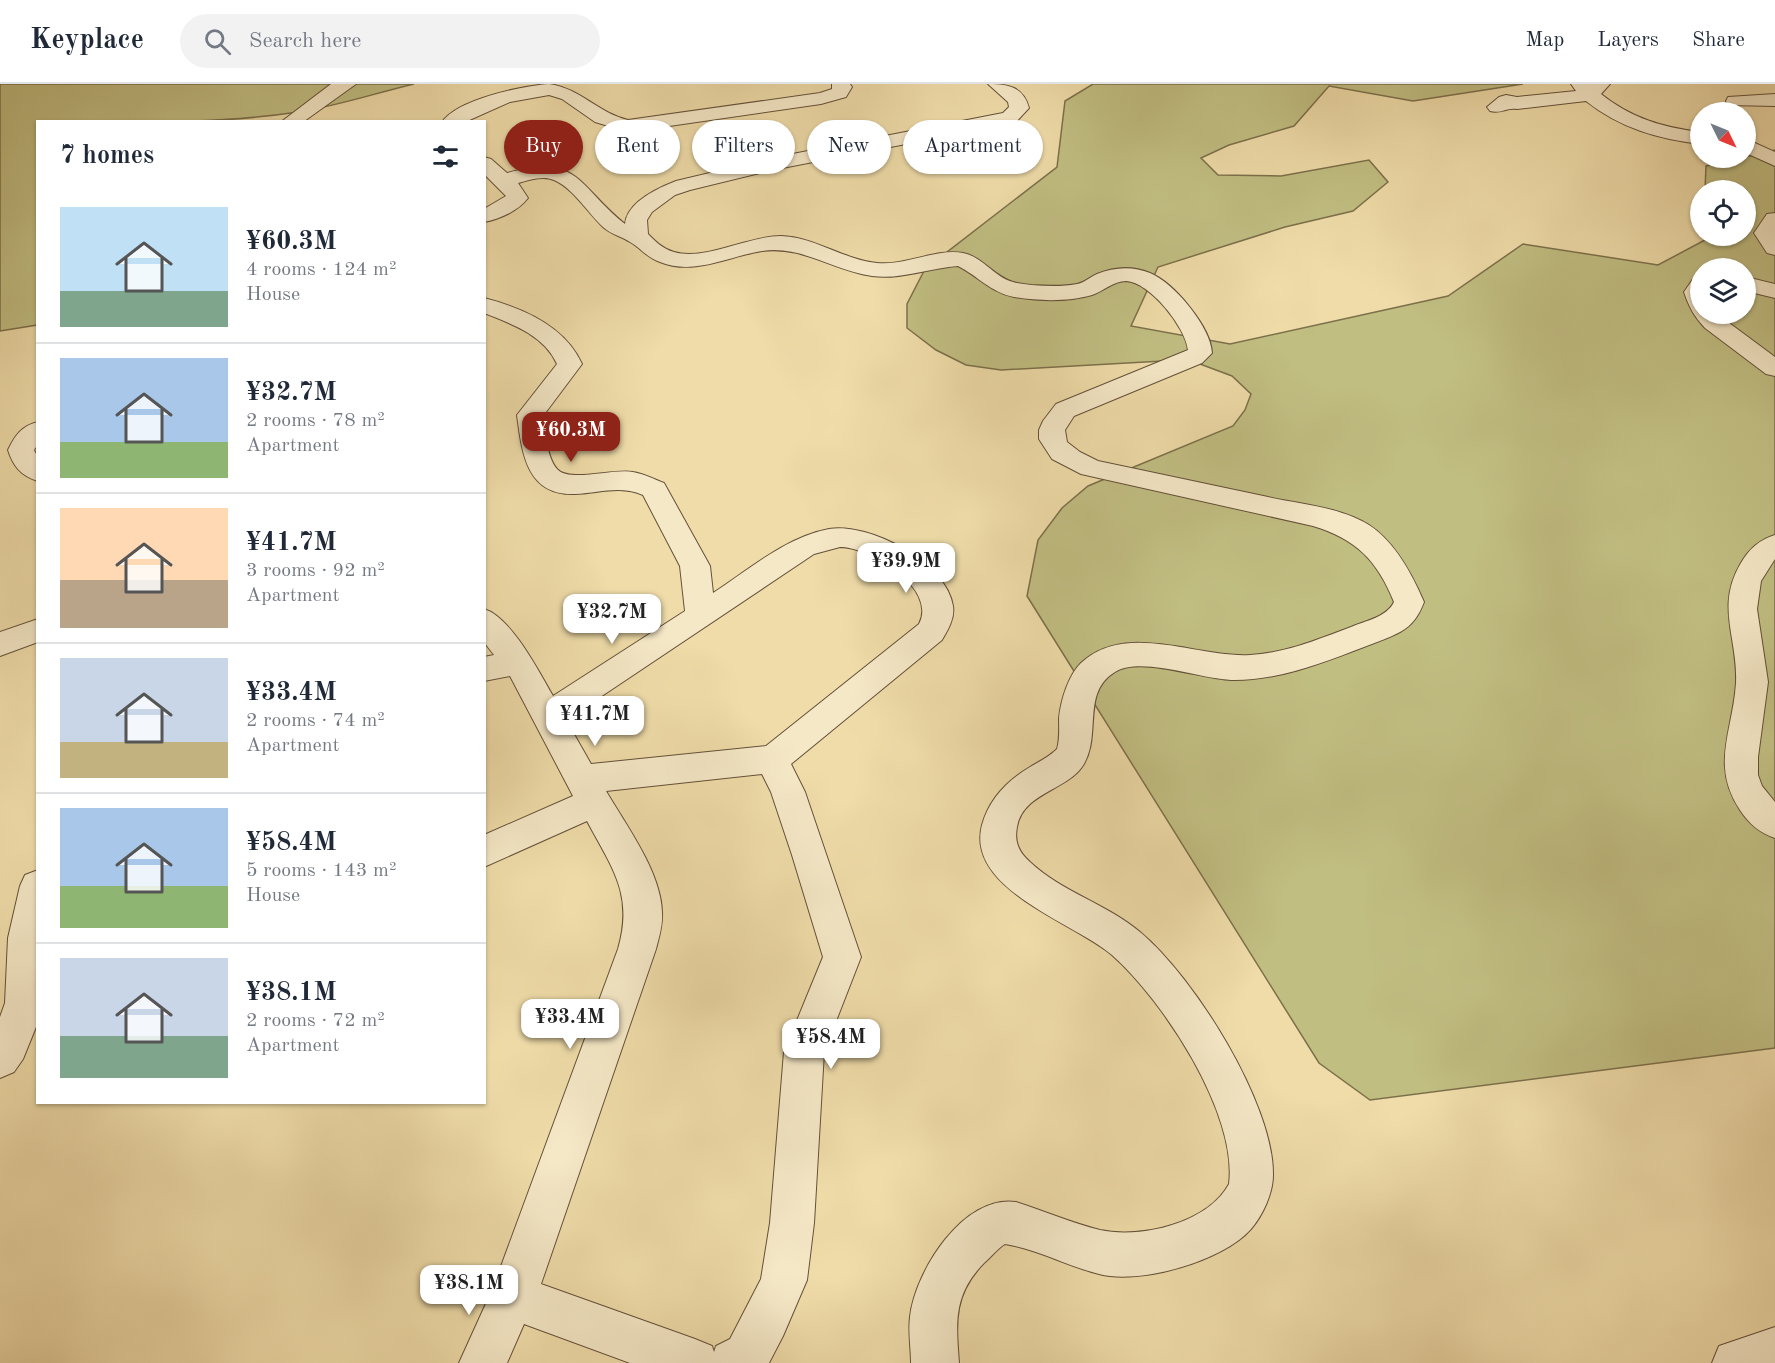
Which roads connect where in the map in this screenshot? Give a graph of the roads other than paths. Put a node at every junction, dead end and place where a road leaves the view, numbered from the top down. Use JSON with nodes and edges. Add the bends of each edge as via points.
{"nodes":[{"id":1,"x":347,"y":84,"type":"edge"},
{"id":2,"x":841,"y":84,"type":"edge"},
{"id":3,"x":997,"y":84,"type":"edge"},
{"id":4,"x":1591,"y":88,"type":"edge"},
{"id":5,"x":1735,"y":101,"type":"dead end"},
{"id":6,"x":1773,"y":103,"type":"edge"},
{"id":7,"x":1497,"y":107,"type":"dead end"},
{"id":8,"x":293,"y":120,"type":"edge"},
{"id":9,"x":454,"y":120,"type":"edge"},
{"id":10,"x":1690,"y":137,"type":"edge"},
{"id":11,"x":1756,"y":150,"type":"edge"},
{"id":12,"x":1775,"y":160,"type":"edge"},
{"id":13,"x":486,"y":165,"type":"edge"},
{"id":14,"x":505,"y":180,"type":"junction"},
{"id":15,"x":486,"y":215,"type":"edge"},
{"id":16,"x":1775,"y":219,"type":"edge"},
{"id":17,"x":637,"y":236,"type":"junction"},
{"id":18,"x":1775,"y":248,"type":"edge"},
{"id":19,"x":1756,"y":286,"type":"edge"},
{"id":20,"x":1775,"y":291,"type":"edge"},
{"id":21,"x":486,"y":306,"type":"edge"},
{"id":22,"x":1714,"y":324,"type":"edge"},
{"id":23,"x":1775,"y":369,"type":"edge"},
{"id":24,"x":36,"y":431,"type":"edge"},
{"id":25,"x":36,"y":470,"type":"edge"},
{"id":26,"x":1775,"y":545,"type":"edge"},
{"id":27,"x":701,"y":614,"type":"junction"},
{"id":28,"x":486,"y":622,"type":"edge"},
{"id":29,"x":36,"y":631,"type":"edge"},
{"id":30,"x":0,"y":644,"type":"edge"},
{"id":31,"x":518,"y":662,"type":"junction"},
{"id":32,"x":486,"y":669,"type":"edge"},
{"id":33,"x":548,"y":715,"type":"junction"},
{"id":34,"x":772,"y":759,"type":"junction"},
{"id":35,"x":589,"y":791,"type":"junction"},
{"id":36,"x":1775,"y":823,"type":"edge"},
{"id":37,"x":486,"y":851,"type":"edge"},
{"id":38,"x":36,"y":895,"type":"edge"},
{"id":39,"x":0,"y":1058,"type":"edge"},
{"id":40,"x":513,"y":1297,"type":"junction"},
{"id":41,"x":1775,"y":1351,"type":"edge"},
{"id":42,"x":483,"y":1363,"type":"edge"},
{"id":43,"x":695,"y":1363,"type":"edge"},
{"id":44,"x":733,"y":1363,"type":"edge"},
{"id":45,"x":935,"y":1363,"type":"edge"},
{"id":46,"x":1736,"y":1363,"type":"edge"}],
"edges":[{"from":1,"to":8,"type":"street"},
{"from":2,"to":9,"type":"street","via":[[839,93],[821,98],[628,126],[596,115],[560,91],[531,90]]},
{"from":3,"to":17,"type":"street","via":[[1017,99],[1019,108],[1009,118],[682,185],[644,208],[636,220]]},
{"from":4,"to":7,"type":"street","via":[[1517,103],[1506,101]]},
{"from":4,"to":10,"type":"street","via":[[1642,128]]},
{"from":5,"to":6,"type":"street"},
{"from":11,"to":12,"type":"street"},
{"from":13,"to":14,"type":"street"},
{"from":14,"to":15,"type":"street","via":[[516,198]]},
{"from":14,"to":17,"type":"street","via":[[540,171],[558,172],[619,231]]},
{"from":16,"to":18,"type":"street","via":[[1765,233]]},
{"from":17,"to":45,"type":"street","via":[[658,254],[684,261],[781,243],[818,249],[871,270],[960,259],[1013,290],[1080,291],[1123,274],[1159,286],[1194,331],[1201,344],[1200,353],[1065,410],[1050,432],[1063,456],[1091,468],[1346,526],[1360,533],[1379,553],[1403,586],[1409,602],[1404,613],[1390,624],[1273,665],[1214,666],[1147,656],[1122,656],[1105,662],[1085,682],[1071,757],[1005,810],[998,822],[998,842],[1010,867],[1139,954],[1177,999],[1234,1100],[1247,1136],[1252,1176],[1246,1197],[1230,1220],[1176,1245],[1137,1254],[1107,1254],[1003,1222],[985,1231],[963,1253],[941,1286],[933,1317]]},
{"from":19,"to":20,"type":"street"},
{"from":21,"to":27,"type":"street","via":[[552,337],[567,353],[570,364],[530,415],[537,458],[548,477],[562,485],[577,486],[625,478],[654,489],[695,566]]},
{"from":22,"to":23,"type":"street"},
{"from":24,"to":25,"type":"street","via":[[21,450],[25,462]]},
{"from":26,"to":36,"type":"street","via":[[1764,551],[1744,581],[1741,612],[1751,651],[1752,682],[1740,747],[1742,780],[1752,803]]},
{"from":27,"to":33,"type":"street"},
{"from":27,"to":34,"type":"street","via":[[822,539],[865,541],[895,557],[932,588],[939,616],[931,632]]},
{"from":28,"to":31,"type":"street"},
{"from":29,"to":30,"type":"street"},
{"from":31,"to":32,"type":"street"},
{"from":31,"to":33,"type":"street"},
{"from":33,"to":35,"type":"street"},
{"from":34,"to":35,"type":"street"},
{"from":34,"to":44,"type":"street","via":[[796,813],[842,957],[804,1052],[784,1280],[747,1356]]},
{"from":35,"to":37,"type":"street"},
{"from":35,"to":40,"type":"street","via":[[634,874],[644,902],[644,926]]},
{"from":38,"to":39,"type":"street","via":[[27,938],[25,1003]]},
{"from":40,"to":42,"type":"street"},
{"from":40,"to":43,"type":"street"},
{"from":41,"to":46,"type":"street"}]}
